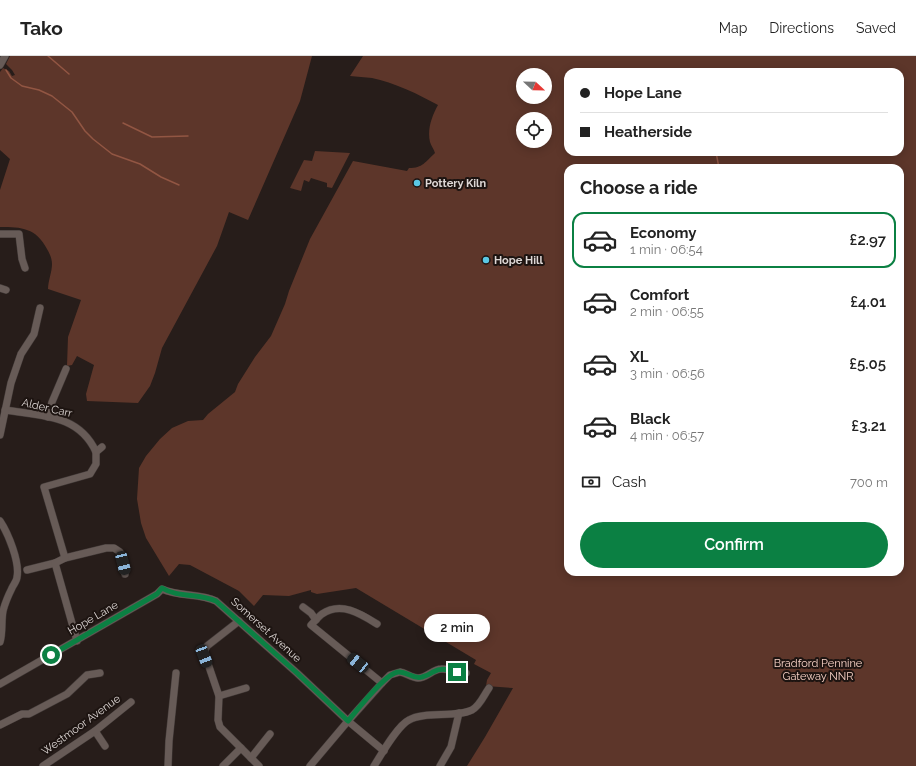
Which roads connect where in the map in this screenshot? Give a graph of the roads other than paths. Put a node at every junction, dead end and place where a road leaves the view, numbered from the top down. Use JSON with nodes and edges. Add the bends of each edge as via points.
{"nodes":[{"id":1,"x":5,"y":56,"type":"edge"},
{"id":2,"x":0,"y":65,"type":"edge"},
{"id":3,"x":0,"y":234,"type":"edge"},
{"id":4,"x":25,"y":268,"type":"dead end"},
{"id":5,"x":40,"y":308,"type":"dead end"},
{"id":6,"x":66,"y":369,"type":"dead end"},
{"id":7,"x":3,"y":400,"type":"edge"},
{"id":8,"x":5,"y":410,"type":"junction"},
{"id":9,"x":48,"y":417,"type":"junction"},
{"id":10,"x":0,"y":435,"type":"edge"},
{"id":11,"x":0,"y":521,"type":"edge"},
{"id":12,"x":65,"y":558,"type":"junction"},
{"id":13,"x":55,"y":563,"type":"junction"},
{"id":14,"x":16,"y":565,"type":"junction"},
{"id":15,"x":27,"y":570,"type":"junction"},
{"id":16,"x":125,"y":574,"type":"dead end"},
{"id":17,"x":17,"y":577,"type":"junction"},
{"id":18,"x":176,"y":593,"type":"joint"},
{"id":19,"x":303,"y":607,"type":"dead end"},
{"id":20,"x":239,"y":621,"type":"junction"},
{"id":21,"x":314,"y":622,"type":"junction"},
{"id":22,"x":377,"y":624,"type":"dead end"},
{"id":23,"x":77,"y":641,"type":"junction"},
{"id":24,"x":0,"y":642,"type":"edge"},
{"id":25,"x":176,"y":672,"type":"dead end"},
{"id":26,"x":466,"y":672,"type":"dead end"},
{"id":27,"x":100,"y":673,"type":"dead end"},
{"id":28,"x":382,"y":683,"type":"junction"},
{"id":29,"x":0,"y":684,"type":"edge"},
{"id":30,"x":246,"y":688,"type":"dead end"},
{"id":31,"x":489,"y":688,"type":"dead end"},
{"id":32,"x":219,"y":696,"type":"junction"},
{"id":33,"x":131,"y":702,"type":"dead end"},
{"id":34,"x":459,"y":713,"type":"junction"},
{"id":35,"x":348,"y":721,"type":"junction"},
{"id":36,"x":0,"y":725,"type":"edge"},
{"id":37,"x":95,"y":731,"type":"junction"},
{"id":38,"x":270,"y":734,"type":"dead end"},
{"id":39,"x":105,"y":746,"type":"dead end"},
{"id":40,"x":241,"y":748,"type":"junction"},
{"id":41,"x":384,"y":751,"type":"junction"},
{"id":42,"x":251,"y":758,"type":"junction"},
{"id":43,"x":43,"y":766,"type":"edge"},
{"id":44,"x":168,"y":766,"type":"edge"},
{"id":45,"x":223,"y":766,"type":"edge"},
{"id":46,"x":259,"y":766,"type":"edge"},
{"id":47,"x":310,"y":766,"type":"edge"},
{"id":48,"x":374,"y":766,"type":"edge"},
{"id":49,"x":440,"y":766,"type":"edge"}],
"edges":[{"from":1,"to":2,"type":"street"},
{"from":3,"to":4,"type":"street","via":[[22,235],[22,259]]},
{"from":5,"to":7,"type":"street","via":[[34,334],[21,354]]},
{"from":6,"to":9,"type":"street"},
{"from":7,"to":8,"type":"street"},
{"from":8,"to":9,"type":"street","name":"Alder Carr"},
{"from":8,"to":10,"type":"street"},
{"from":9,"to":12,"type":"street","name":"Alder Carr","via":[[74,425],[99,449],[96,464],[90,474],[44,487]]},
{"from":11,"to":14,"type":"street","via":[[8,536]]},
{"from":12,"to":13,"type":"street"},
{"from":12,"to":16,"type":"street","via":[[114,548],[120,552]]},
{"from":13,"to":15,"type":"street"},
{"from":13,"to":23,"type":"street"},
{"from":14,"to":15,"type":"street"},
{"from":14,"to":17,"type":"street"},
{"from":15,"to":17,"type":"street"},
{"from":17,"to":24,"type":"street","via":[[4,610]]},
{"from":18,"to":20,"type":"street","name":"Somerset Avenue","via":[[213,600]]},
{"from":18,"to":23,"type":"street","name":"Hope Lane","via":[[162,588],[157,594]]},
{"from":19,"to":21,"type":"street","via":[[311,613]]},
{"from":20,"to":32,"type":"street","via":[[204,649],[204,656]]},
{"from":20,"to":35,"type":"street","name":"Somerset Avenue"},
{"from":21,"to":22,"type":"street","via":[[329,610],[342,608],[358,612]]},
{"from":21,"to":28,"type":"street"},
{"from":23,"to":29,"type":"street","name":"Hope Lane"},
{"from":25,"to":44,"type":"street","via":[[168,742]]},
{"from":26,"to":28,"type":"street","via":[[438,669],[418,678],[397,672]]},
{"from":27,"to":36,"type":"street","via":[[87,675],[67,694],[29,714],[22,714]]},
{"from":28,"to":35,"type":"street"},
{"from":30,"to":32,"type":"street"},
{"from":31,"to":34,"type":"street","via":[[478,705],[472,710]]},
{"from":32,"to":40,"type":"street","via":[[220,727]]},
{"from":33,"to":37,"type":"street","name":"Westmoor Avenue"},
{"from":34,"to":41,"type":"street","via":[[408,720]]},
{"from":34,"to":49,"type":"street","via":[[451,747]]},
{"from":35,"to":41,"type":"street","name":"Somerset Avenue"},
{"from":35,"to":47,"type":"street"},
{"from":37,"to":39,"type":"street"},
{"from":37,"to":43,"type":"street","name":"Westmoor Avenue"},
{"from":38,"to":42,"type":"street"},
{"from":40,"to":42,"type":"street"},
{"from":40,"to":45,"type":"street"},
{"from":41,"to":48,"type":"street"},
{"from":42,"to":46,"type":"street"}]}
